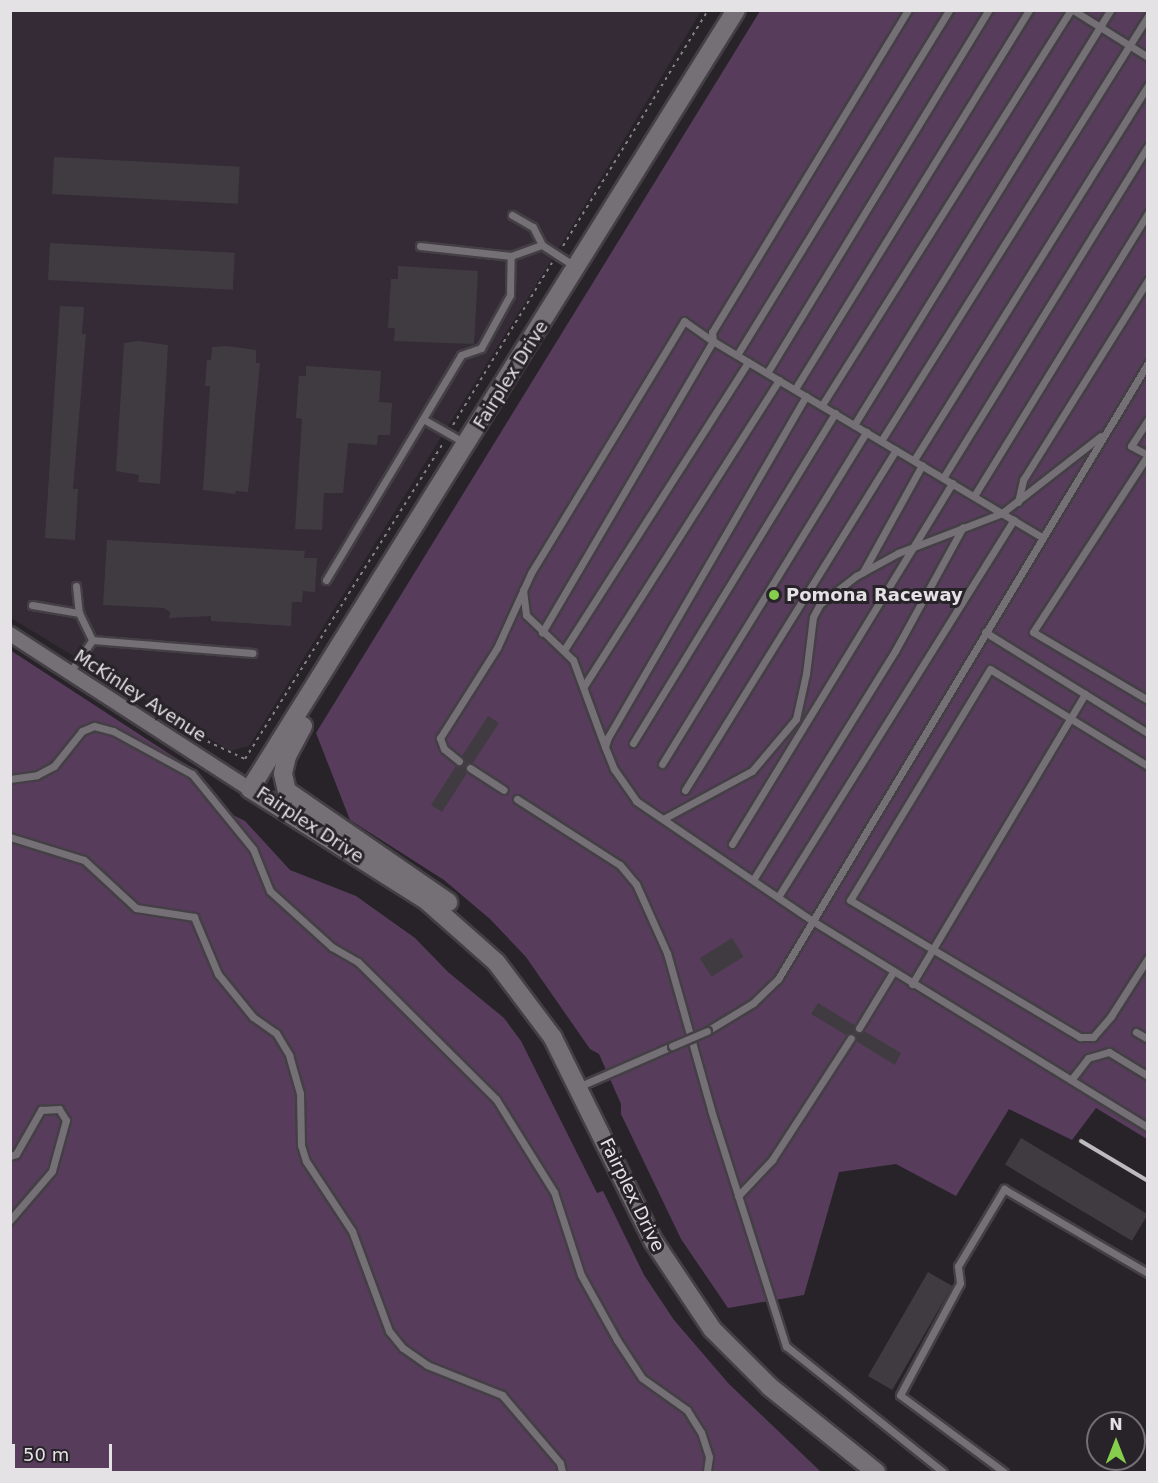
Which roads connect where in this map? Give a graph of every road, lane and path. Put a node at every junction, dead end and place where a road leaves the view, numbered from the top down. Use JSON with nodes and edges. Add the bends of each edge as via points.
{"nodes":[{"id":1,"x":708,"y":10,"type":"edge"},
{"id":2,"x":736,"y":10,"type":"edge"},
{"id":3,"x":908,"y":10,"type":"edge"},
{"id":4,"x":949,"y":10,"type":"edge"},
{"id":5,"x":988,"y":10,"type":"edge"},
{"id":6,"x":1029,"y":10,"type":"edge"},
{"id":7,"x":1072,"y":10,"type":"edge"},
{"id":8,"x":1110,"y":10,"type":"edge"},
{"id":9,"x":1148,"y":16,"type":"edge"},
{"id":10,"x":1099,"y":27,"type":"junction"},
{"id":11,"x":1129,"y":46,"type":"junction"},
{"id":12,"x":1148,"y":57,"type":"edge"},
{"id":13,"x":1148,"y":85,"type":"edge"},
{"id":14,"x":1148,"y":146,"type":"edge"},
{"id":15,"x":1148,"y":213,"type":"edge"},
{"id":16,"x":512,"y":215,"type":"dead end"},
{"id":17,"x":542,"y":245,"type":"junction"},
{"id":18,"x":420,"y":246,"type":"dead end"},
{"id":19,"x":558,"y":255,"type":"junction"},
{"id":20,"x":512,"y":256,"type":"junction"},
{"id":21,"x":578,"y":268,"type":"junction"},
{"id":22,"x":1148,"y":280,"type":"edge"},
{"id":23,"x":713,"y":341,"type":"junction"},
{"id":24,"x":737,"y":355,"type":"junction"},
{"id":25,"x":748,"y":362,"type":"junction"},
{"id":26,"x":1148,"y":363,"type":"edge"},
{"id":27,"x":767,"y":373,"type":"junction"},
{"id":28,"x":779,"y":380,"type":"junction"},
{"id":29,"x":795,"y":389,"type":"junction"},
{"id":30,"x":806,"y":396,"type":"junction"},
{"id":31,"x":822,"y":405,"type":"junction"},
{"id":32,"x":835,"y":413,"type":"junction"},
{"id":33,"x":423,"y":419,"type":"junction"},
{"id":34,"x":1148,"y":420,"type":"edge"},
{"id":35,"x":854,"y":425,"type":"junction"},
{"id":36,"x":866,"y":432,"type":"junction"},
{"id":37,"x":1105,"y":433,"type":"junction"},
{"id":38,"x":448,"y":434,"type":"junction"},
{"id":39,"x":881,"y":441,"type":"junction"},
{"id":40,"x":468,"y":445,"type":"junction"},
{"id":41,"x":896,"y":450,"type":"junction"},
{"id":42,"x":1147,"y":454,"type":"edge"},
{"id":43,"x":914,"y":460,"type":"junction"},
{"id":44,"x":922,"y":465,"type":"junction"},
{"id":45,"x":943,"y":478,"type":"junction"},
{"id":46,"x":952,"y":483,"type":"junction"},
{"id":47,"x":974,"y":496,"type":"junction"},
{"id":48,"x":1018,"y":502,"type":"junction"},
{"id":49,"x":1002,"y":513,"type":"junction"},
{"id":50,"x":1014,"y":520,"type":"junction"},
{"id":51,"x":963,"y":527,"type":"junction"},
{"id":52,"x":1042,"y":537,"type":"junction"},
{"id":53,"x":916,"y":546,"type":"junction"},
{"id":54,"x":863,"y":572,"type":"junction"},
{"id":55,"x":326,"y":580,"type":"dead end"},
{"id":56,"x":76,"y":586,"type":"dead end"},
{"id":57,"x":524,"y":589,"type":"junction"},
{"id":58,"x":32,"y":605,"type":"dead end"},
{"id":59,"x":79,"y":613,"type":"junction"},
{"id":60,"x":542,"y":632,"type":"junction"},
{"id":61,"x":985,"y":632,"type":"junction"},
{"id":62,"x":10,"y":634,"type":"edge"},
{"id":63,"x":92,"y":640,"type":"junction"},
{"id":64,"x":564,"y":650,"type":"junction"},
{"id":65,"x":252,"y":653,"type":"dead end"},
{"id":66,"x":329,"y":663,"type":"junction"},
{"id":67,"x":70,"y":672,"type":"junction"},
{"id":68,"x":584,"y":686,"type":"junction"},
{"id":69,"x":1085,"y":694,"type":"junction"},
{"id":70,"x":1148,"y":700,"type":"edge"},
{"id":71,"x":1071,"y":720,"type":"junction"},
{"id":72,"x":1148,"y":732,"type":"edge"},
{"id":73,"x":633,"y":743,"type":"dead end"},
{"id":74,"x":605,"y":747,"type":"junction"},
{"id":75,"x":245,"y":759,"type":"dead end"},
{"id":76,"x":459,"y":761,"type":"dead end"},
{"id":77,"x":662,"y":764,"type":"dead end"},
{"id":78,"x":1148,"y":766,"type":"edge"},
{"id":79,"x":470,"y":768,"type":"dead end"},
{"id":80,"x":10,"y":779,"type":"edge"},
{"id":81,"x":250,"y":789,"type":"junction"},
{"id":82,"x":504,"y":790,"type":"dead end"},
{"id":83,"x":685,"y":790,"type":"dead end"},
{"id":84,"x":517,"y":798,"type":"dead end"},
{"id":85,"x":665,"y":818,"type":"junction"},
{"id":86,"x":10,"y":837,"type":"edge"},
{"id":87,"x":732,"y":844,"type":"dead end"},
{"id":88,"x":753,"y":880,"type":"junction"},
{"id":89,"x":778,"y":897,"type":"junction"},
{"id":90,"x":811,"y":920,"type":"junction"},
{"id":91,"x":933,"y":948,"type":"junction"},
{"id":92,"x":1147,"y":958,"type":"edge"},
{"id":93,"x":892,"y":972,"type":"junction"},
{"id":94,"x":912,"y":984,"type":"junction"},
{"id":95,"x":859,"y":1028,"type":"dead end"},
{"id":96,"x":1136,"y":1032,"type":"dead end"},
{"id":97,"x":549,"y":1033,"type":"junction"},
{"id":98,"x":851,"y":1038,"type":"dead end"},
{"id":99,"x":1148,"y":1039,"type":"edge"},
{"id":100,"x":1148,"y":1076,"type":"edge"},
{"id":101,"x":1071,"y":1080,"type":"junction"},
{"id":102,"x":578,"y":1087,"type":"junction"},
{"id":103,"x":1148,"y":1126,"type":"edge"},
{"id":104,"x":10,"y":1156,"type":"edge"},
{"id":105,"x":738,"y":1196,"type":"junction"},
{"id":106,"x":10,"y":1220,"type":"edge"},
{"id":107,"x":1148,"y":1274,"type":"edge"},
{"id":108,"x":562,"y":1473,"type":"edge"},
{"id":109,"x":707,"y":1473,"type":"edge"},
{"id":110,"x":876,"y":1473,"type":"edge"},
{"id":111,"x":943,"y":1473,"type":"edge"},
{"id":112,"x":1004,"y":1473,"type":"edge"}],
"edges":[{"from":1,"to":19,"type":"path"},
{"from":2,"to":21,"type":"street","name":"Fairplex Drive"},
{"from":3,"to":23,"type":"lane","via":[[712,332]]},
{"from":4,"to":24,"type":"lane"},
{"from":5,"to":27,"type":"lane"},
{"from":6,"to":29,"type":"lane"},
{"from":7,"to":10,"type":"lane"},
{"from":7,"to":31,"type":"lane"},
{"from":8,"to":10,"type":"lane"},
{"from":9,"to":11,"type":"lane"},
{"from":10,"to":11,"type":"lane"},
{"from":10,"to":35,"type":"lane"},
{"from":11,"to":12,"type":"lane"},
{"from":11,"to":39,"type":"lane"},
{"from":13,"to":43,"type":"lane"},
{"from":14,"to":45,"type":"lane"},
{"from":15,"to":47,"type":"lane"},
{"from":16,"to":17,"type":"lane","via":[[533,227]]},
{"from":17,"to":19,"type":"lane"},
{"from":17,"to":20,"type":"lane"},
{"from":18,"to":20,"type":"lane"},
{"from":19,"to":21,"type":"lane"},
{"from":19,"to":38,"type":"path"},
{"from":20,"to":33,"type":"lane","via":[[510,295],[482,348],[461,355]]},
{"from":21,"to":40,"type":"street","name":"Fairplex Drive"},
{"from":22,"to":48,"type":"lane","via":[[1023,480]]},
{"from":23,"to":24,"type":"lane"},
{"from":23,"to":57,"type":"lane","via":[[684,321]]},
{"from":23,"to":60,"type":"lane"},
{"from":24,"to":25,"type":"lane"},
{"from":25,"to":27,"type":"lane"},
{"from":25,"to":64,"type":"lane"},
{"from":26,"to":37,"type":"lane"},
{"from":27,"to":28,"type":"lane"},
{"from":28,"to":29,"type":"lane"},
{"from":28,"to":68,"type":"lane"},
{"from":29,"to":30,"type":"lane"},
{"from":30,"to":31,"type":"lane"},
{"from":30,"to":74,"type":"lane"},
{"from":31,"to":32,"type":"lane"},
{"from":32,"to":35,"type":"lane"},
{"from":32,"to":73,"type":"lane"},
{"from":33,"to":38,"type":"lane"},
{"from":33,"to":55,"type":"lane"},
{"from":34,"to":42,"type":"lane","via":[[1131,446]]},
{"from":35,"to":36,"type":"lane"},
{"from":36,"to":39,"type":"lane"},
{"from":36,"to":77,"type":"lane"},
{"from":37,"to":48,"type":"lane"},
{"from":37,"to":52,"type":"lane"},
{"from":38,"to":40,"type":"lane"},
{"from":38,"to":75,"type":"path"},
{"from":39,"to":41,"type":"lane"},
{"from":40,"to":66,"type":"street","name":"Fairplex Drive"},
{"from":41,"to":43,"type":"lane"},
{"from":41,"to":83,"type":"lane"},
{"from":42,"to":70,"type":"lane","via":[[1033,632]]},
{"from":43,"to":44,"type":"lane"},
{"from":44,"to":45,"type":"lane"},
{"from":44,"to":54,"type":"lane"},
{"from":45,"to":46,"type":"lane"},
{"from":46,"to":47,"type":"lane"},
{"from":46,"to":53,"type":"lane"},
{"from":47,"to":49,"type":"lane"},
{"from":48,"to":49,"type":"lane"},
{"from":49,"to":50,"type":"lane"},
{"from":49,"to":51,"type":"lane"},
{"from":50,"to":52,"type":"lane"},
{"from":50,"to":89,"type":"lane"},
{"from":51,"to":53,"type":"lane"},
{"from":51,"to":88,"type":"lane","via":[[895,651]]},
{"from":52,"to":61,"type":"lane"},
{"from":53,"to":54,"type":"lane"},
{"from":53,"to":87,"type":"lane"},
{"from":54,"to":85,"type":"lane","via":[[820,604],[813,617],[807,674],[796,719],[752,771]]},
{"from":56,"to":59,"type":"lane"},
{"from":57,"to":60,"type":"lane","via":[[526,615]]},
{"from":57,"to":76,"type":"lane","via":[[497,648],[440,738],[444,749]]},
{"from":58,"to":59,"type":"lane"},
{"from":59,"to":63,"type":"lane"},
{"from":60,"to":64,"type":"lane"},
{"from":61,"to":69,"type":"lane"},
{"from":61,"to":90,"type":"lane"},
{"from":62,"to":67,"type":"street","name":"McKinley Avenue"},
{"from":63,"to":65,"type":"lane"},
{"from":63,"to":67,"type":"lane"},
{"from":64,"to":68,"type":"lane","via":[[573,660]]},
{"from":66,"to":81,"type":"street","name":"Fairplex Drive"},
{"from":66,"to":97,"type":"street","via":[[287,756],[283,774],[287,791],[454,906],[493,945],[544,1008]]},
{"from":67,"to":81,"type":"street","name":"McKinley Avenue"},
{"from":68,"to":74,"type":"lane"},
{"from":69,"to":71,"type":"lane"},
{"from":69,"to":72,"type":"lane"},
{"from":71,"to":78,"type":"lane"},
{"from":71,"to":91,"type":"lane"},
{"from":71,"to":91,"type":"lane","via":[[990,669],[850,900]]},
{"from":74,"to":85,"type":"lane","via":[[614,769],[636,801]]},
{"from":79,"to":82,"type":"lane"},
{"from":80,"to":109,"type":"lane","via":[[37,775],[54,766],[82,731],[94,726],[113,730],[192,774],[253,849],[270,891],[332,947],[358,962],[496,1099],[554,1192],[581,1275],[617,1340],[642,1378],[687,1410],[701,1432],[709,1457]]},
{"from":81,"to":97,"type":"street","name":"Fairplex Drive","via":[[448,917],[496,962]]},
{"from":84,"to":105,"type":"lane","via":[[620,865],[636,884],[667,953]]},
{"from":85,"to":88,"type":"lane"},
{"from":86,"to":108,"type":"lane","via":[[84,860],[136,908],[194,917],[218,974],[254,1017],[276,1033],[289,1054],[300,1093],[301,1145],[306,1161],[352,1231],[389,1331],[403,1348],[427,1365],[502,1395],[560,1463]]},
{"from":88,"to":89,"type":"lane"},
{"from":89,"to":90,"type":"lane"},
{"from":90,"to":93,"type":"lane"},
{"from":90,"to":102,"type":"lane","bridge":true,"via":[[778,979],[736,1015]]},
{"from":91,"to":92,"type":"lane","via":[[1080,1037],[1093,1037],[1111,1016]]},
{"from":91,"to":94,"type":"lane"},
{"from":93,"to":94,"type":"lane"},
{"from":93,"to":95,"type":"lane"},
{"from":94,"to":101,"type":"lane"},
{"from":96,"to":99,"type":"lane"},
{"from":97,"to":102,"type":"street","name":"Fairplex Drive"},
{"from":98,"to":105,"type":"lane","via":[[772,1160]]},
{"from":100,"to":101,"type":"lane","via":[[1109,1052],[1088,1058]]},
{"from":101,"to":103,"type":"lane"},
{"from":102,"to":110,"type":"street","name":"Fairplex Drive","via":[[660,1252],[712,1329],[770,1387]]},
{"from":104,"to":106,"type":"lane","via":[[16,1154],[41,1110],[59,1109],[66,1120],[52,1171]]},
{"from":105,"to":111,"type":"lane","via":[[786,1346]]},
{"from":107,"to":112,"type":"lane","via":[[1004,1189],[957,1266],[960,1283],[900,1395]]}]}
